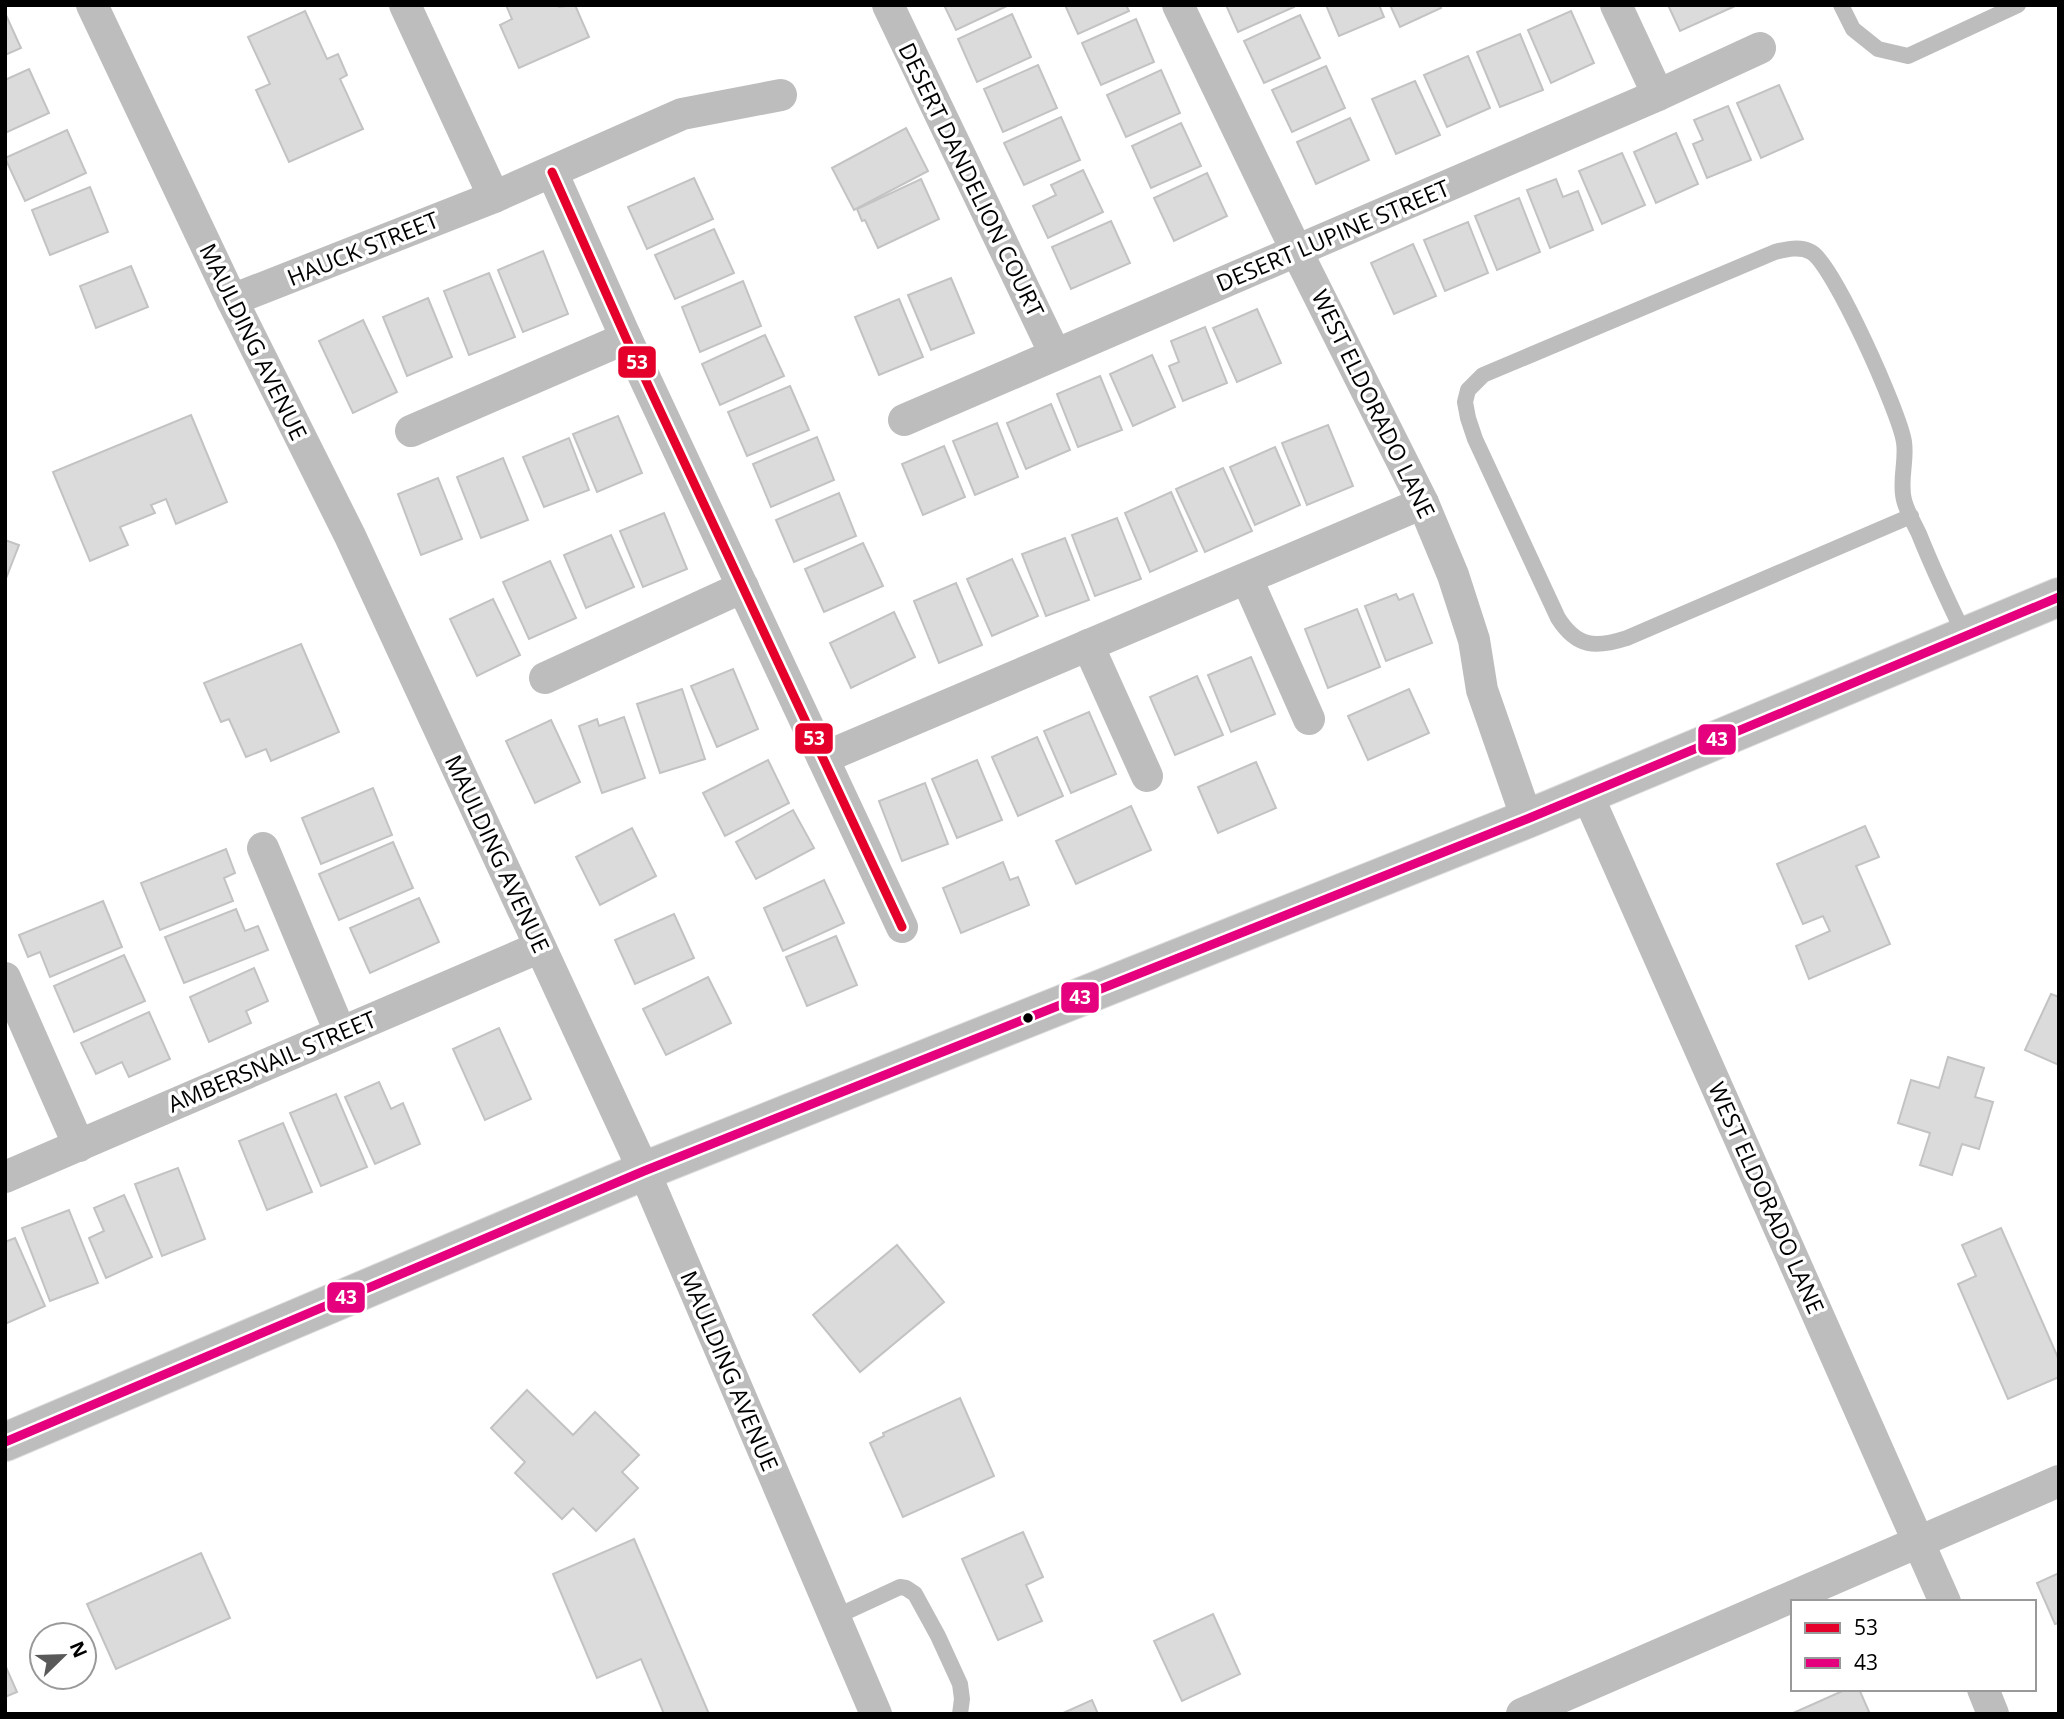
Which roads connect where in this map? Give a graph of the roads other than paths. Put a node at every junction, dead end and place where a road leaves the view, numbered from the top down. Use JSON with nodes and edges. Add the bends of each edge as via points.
{"nodes":[{"id":1,"x":92,"y":5,"type":"edge"},
{"id":2,"x":405,"y":5,"type":"edge"},
{"id":3,"x":888,"y":5,"type":"edge"},
{"id":4,"x":1178,"y":5,"type":"edge"},
{"id":5,"x":1616,"y":5,"type":"edge"},
{"id":6,"x":1841,"y":5,"type":"edge"},
{"id":7,"x":2018,"y":5,"type":"edge"},
{"id":8,"x":1760,"y":48,"type":"dead end"},
{"id":9,"x":781,"y":95,"type":"dead end"},
{"id":10,"x":1658,"y":95,"type":"junction"},
{"id":11,"x":552,"y":172,"type":"junction"},
{"id":12,"x":494,"y":197,"type":"junction"},
{"id":13,"x":1297,"y":252,"type":"junction"},
{"id":14,"x":232,"y":300,"type":"junction"},
{"id":15,"x":626,"y":338,"type":"junction"},
{"id":16,"x":1055,"y":354,"type":"junction"},
{"id":17,"x":904,"y":420,"type":"dead end"},
{"id":18,"x":411,"y":431,"type":"dead end"},
{"id":19,"x":1423,"y":503,"type":"junction"},
{"id":20,"x":1911,"y":516,"type":"junction"},
{"id":21,"x":1247,"y":579,"type":"junction"},
{"id":22,"x":743,"y":587,"type":"junction"},
{"id":23,"x":2059,"y":597,"type":"edge"},
{"id":24,"x":1965,"y":636,"type":"junction"},
{"id":25,"x":1088,"y":645,"type":"junction"},
{"id":26,"x":545,"y":678,"type":"dead end"},
{"id":27,"x":1309,"y":719,"type":"dead end"},
{"id":28,"x":823,"y":758,"type":"junction"},
{"id":29,"x":1147,"y":776,"type":"dead end"},
{"id":30,"x":1587,"y":794,"type":"junction"},
{"id":31,"x":1527,"y":819,"type":"junction"},
{"id":32,"x":263,"y":848,"type":"dead end"},
{"id":33,"x":902,"y":927,"type":"dead end"},
{"id":34,"x":540,"y":947,"type":"junction"},
{"id":35,"x":5,"y":978,"type":"edge"},
{"id":36,"x":340,"y":1032,"type":"junction"},
{"id":37,"x":79,"y":1146,"type":"junction"},
{"id":38,"x":644,"y":1171,"type":"junction"},
{"id":39,"x":5,"y":1177,"type":"edge"},
{"id":40,"x":5,"y":1442,"type":"edge"},
{"id":41,"x":2059,"y":1481,"type":"edge"},
{"id":42,"x":1920,"y":1541,"type":"junction"},
{"id":43,"x":1944,"y":1600,"type":"edge"},
{"id":44,"x":833,"y":1618,"type":"junction"},
{"id":45,"x":1984,"y":1691,"type":"edge"},
{"id":46,"x":876,"y":1714,"type":"edge"},
{"id":47,"x":960,"y":1714,"type":"edge"},
{"id":48,"x":1521,"y":1714,"type":"edge"},
{"id":49,"x":1993,"y":1714,"type":"edge"}],
"edges":[{"from":1,"to":14,"type":"street","name":"MAULDING AVENUE"},
{"from":2,"to":12,"type":"street"},
{"from":3,"to":16,"type":"street","name":"DESERT DANDELION COURT"},
{"from":4,"to":13,"type":"street","name":"WEST ELDORADO LANE"},
{"from":5,"to":10,"type":"street"},
{"from":6,"to":7,"type":"lane","via":[[1853,29],[1878,49],[1908,55]]},
{"from":8,"to":10,"type":"street","name":"DESERT LUPINE STREET"},
{"from":9,"to":11,"type":"street","name":"HAUCK STREET","via":[[682,114]]},
{"from":10,"to":13,"type":"street","name":"DESERT LUPINE STREET"},
{"from":11,"to":12,"type":"street","name":"HAUCK STREET"},
{"from":11,"to":15,"type":"street"},
{"from":12,"to":14,"type":"street","name":"HAUCK STREET"},
{"from":13,"to":16,"type":"street","name":"DESERT LUPINE STREET"},
{"from":13,"to":19,"type":"street","name":"WEST ELDORADO LANE"},
{"from":14,"to":34,"type":"street","name":"MAULDING AVENUE","via":[[350,536]]},
{"from":15,"to":18,"type":"street"},
{"from":15,"to":22,"type":"street"},
{"from":16,"to":17,"type":"street","name":"DESERT LUPINE STREET"},
{"from":19,"to":21,"type":"street"},
{"from":19,"to":31,"type":"street","name":"WEST ELDORADO LANE","via":[[1453,575],[1474,640],[1482,690]]},
{"from":20,"to":20,"type":"lane","via":[[1902,486],[1904,443],[1898,418],[1837,285],[1811,252],[1794,248],[1775,251],[1483,375],[1468,390],[1465,402],[1475,439],[1558,618],[1569,633],[1597,646],[1627,638]]},
{"from":20,"to":24,"type":"lane"},
{"from":21,"to":25,"type":"street"},
{"from":21,"to":27,"type":"street"},
{"from":22,"to":26,"type":"street"},
{"from":22,"to":28,"type":"street"},
{"from":23,"to":24,"type":"main road"},
{"from":24,"to":30,"type":"main road"},
{"from":25,"to":28,"type":"street"},
{"from":25,"to":29,"type":"street"},
{"from":28,"to":33,"type":"street"},
{"from":30,"to":31,"type":"main road"},
{"from":30,"to":42,"type":"street","name":"WEST ELDORADO LANE"},
{"from":31,"to":38,"type":"main road"},
{"from":32,"to":36,"type":"street"},
{"from":34,"to":36,"type":"street","name":"AMBERSNAIL STREET"},
{"from":34,"to":38,"type":"street","name":"MAULDING AVENUE"},
{"from":35,"to":37,"type":"street"},
{"from":36,"to":37,"type":"street","name":"AMBERSNAIL STREET"},
{"from":37,"to":39,"type":"street","name":"AMBERSNAIL STREET"},
{"from":38,"to":40,"type":"main road"},
{"from":38,"to":44,"type":"street","name":"MAULDING AVENUE"},
{"from":41,"to":42,"type":"street"},
{"from":42,"to":43,"type":"street","name":"WEST ELDORADO LANE"},
{"from":42,"to":48,"type":"street"},
{"from":44,"to":46,"type":"street","name":"MAULDING AVENUE"},
{"from":44,"to":47,"type":"lane","via":[[900,1587],[915,1594],[960,1684]]},
{"from":45,"to":49,"type":"street"}]}
